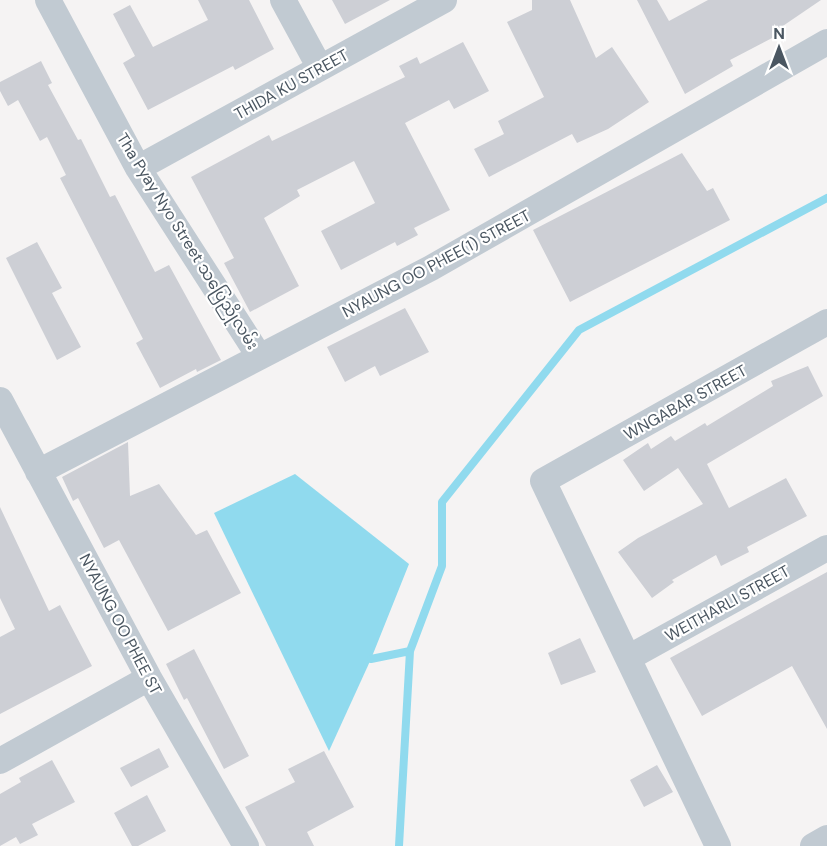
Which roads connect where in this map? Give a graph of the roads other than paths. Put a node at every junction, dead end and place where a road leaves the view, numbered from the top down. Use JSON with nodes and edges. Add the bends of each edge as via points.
{"nodes":[{"id":1,"x":48,"y":0,"type":"edge"},
{"id":2,"x":283,"y":0,"type":"edge"},
{"id":3,"x":444,"y":0,"type":"edge"},
{"id":4,"x":827,"y":42,"type":"edge"},
{"id":5,"x":320,"y":68,"type":"junction"},
{"id":6,"x":138,"y":168,"type":"junction"},
{"id":7,"x":827,"y":322,"type":"edge"},
{"id":8,"x":259,"y":356,"type":"junction"},
{"id":9,"x":0,"y":400,"type":"edge"},
{"id":10,"x":38,"y":472,"type":"junction"},
{"id":11,"x":827,"y":548,"type":"edge"},
{"id":12,"x":628,"y":658,"type":"junction"},
{"id":13,"x":149,"y":678,"type":"junction"},
{"id":14,"x":0,"y":760,"type":"edge"},
{"id":15,"x":827,"y":838,"type":"edge"},
{"id":16,"x":246,"y":846,"type":"edge"},
{"id":17,"x":718,"y":846,"type":"edge"},
{"id":18,"x":813,"y":846,"type":"edge"}],
"edges":[{"from":1,"to":6,"type":"street","name":"Tha Pyay Nyo Street သပြေညိုလမ်း"},
{"from":2,"to":5,"type":"street"},
{"from":3,"to":5,"type":"street","name":"THIDA KU STREET"},
{"from":4,"to":8,"type":"street","name":"NYAUNG OO PHEE(1) STREET","via":[[431,268]]},
{"from":5,"to":6,"type":"street","name":"THIDA KU STREET"},
{"from":6,"to":8,"type":"street","name":"Tha Pyay Nyo Street သပြေညိုလမ်း"},
{"from":7,"to":12,"type":"street","name":"WNGABAR STREET","via":[[543,481]]},
{"from":8,"to":10,"type":"street","name":"NYAUNG OO PHEE(1) STREET"},
{"from":9,"to":10,"type":"street","name":"NYAUNG OO PHEE ST"},
{"from":10,"to":13,"type":"street","name":"NYAUNG OO PHEE ST"},
{"from":11,"to":12,"type":"street","name":"WEITHARLI STREET"},
{"from":12,"to":17,"type":"street"},
{"from":13,"to":14,"type":"street"},
{"from":13,"to":16,"type":"street","name":"NYAUNG OO PHEE ST"},
{"from":15,"to":18,"type":"street"}]}
